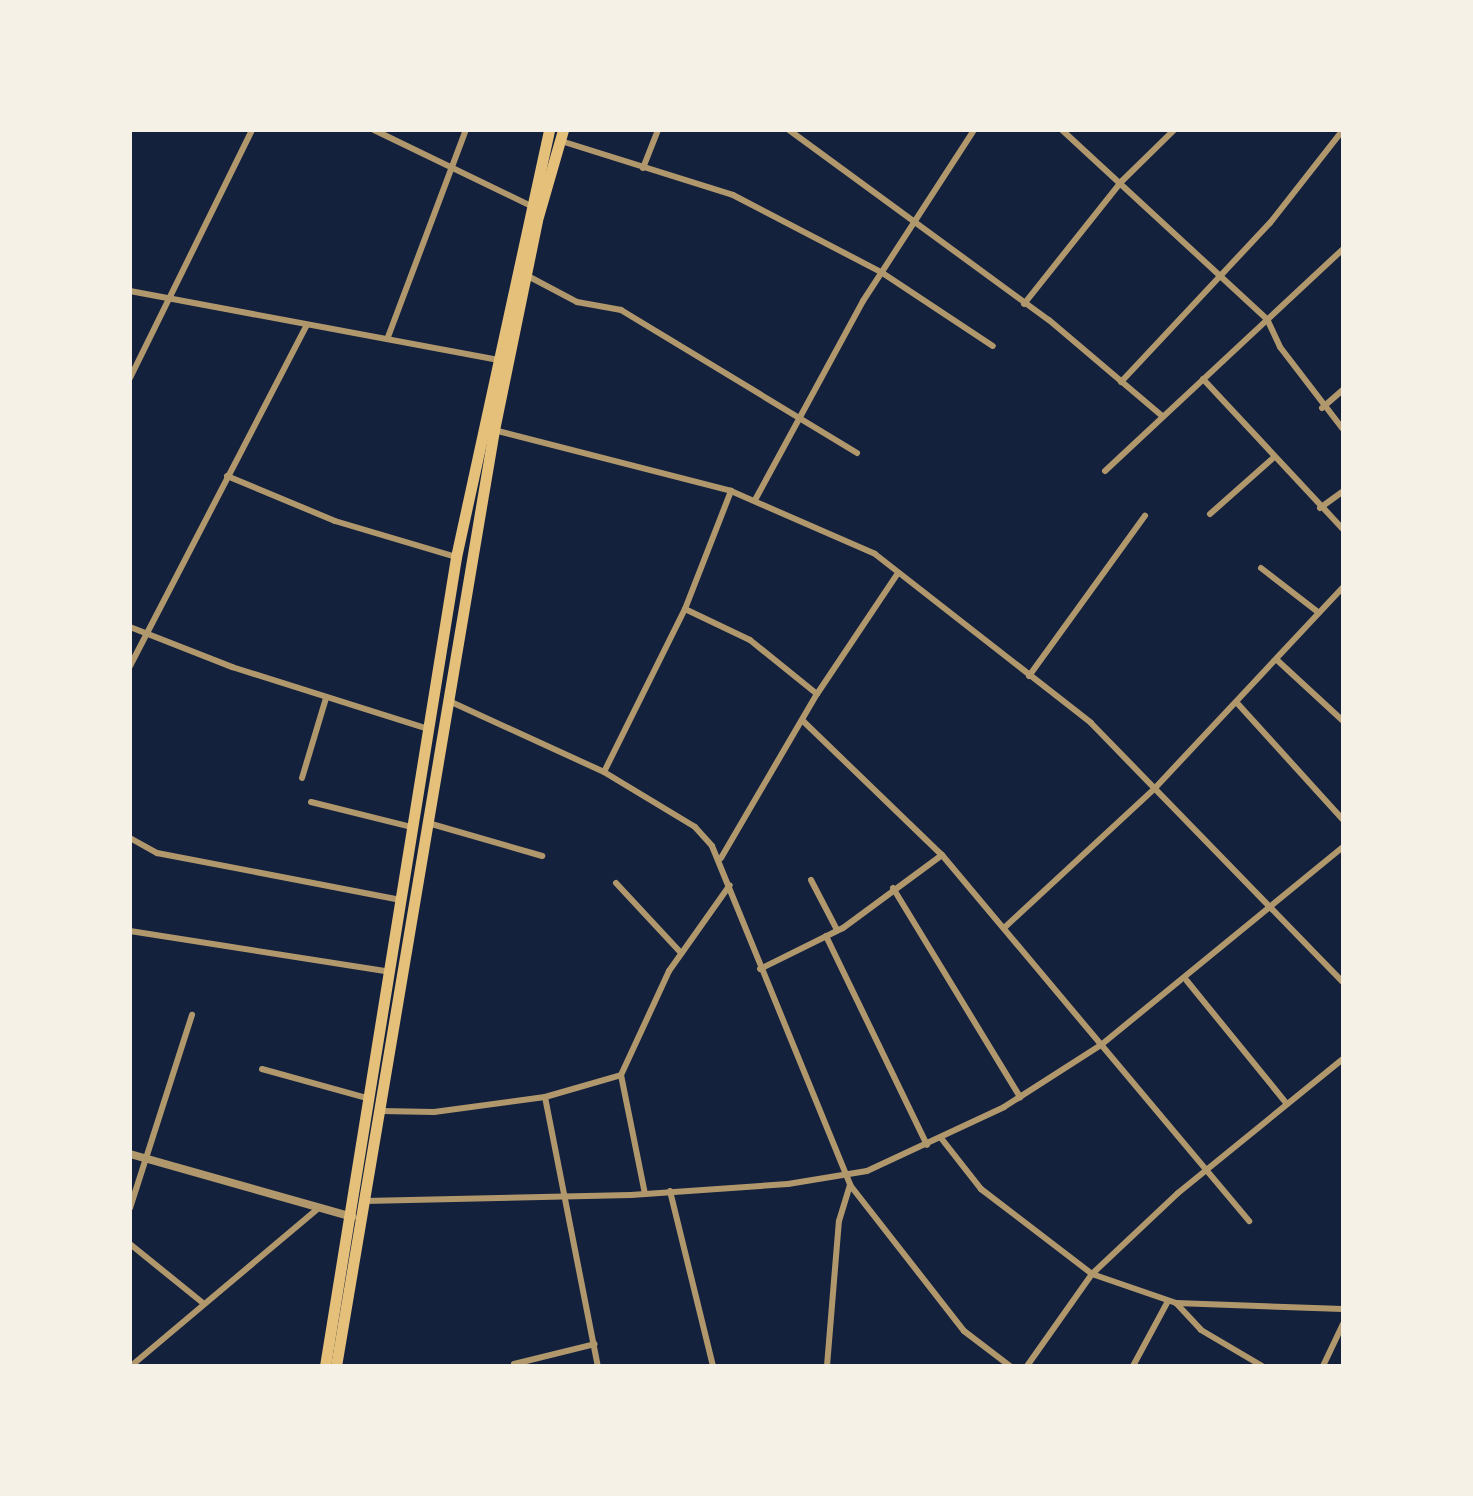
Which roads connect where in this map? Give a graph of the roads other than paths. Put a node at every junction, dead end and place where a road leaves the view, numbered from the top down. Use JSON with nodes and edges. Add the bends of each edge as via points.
{"nodes":[{"id":1,"x":252,"y":130,"type":"edge"},
{"id":2,"x":374,"y":130,"type":"edge"},
{"id":3,"x":466,"y":130,"type":"edge"},
{"id":4,"x":549,"y":130,"type":"edge"},
{"id":5,"x":658,"y":130,"type":"edge"},
{"id":6,"x":788,"y":130,"type":"edge"},
{"id":7,"x":974,"y":130,"type":"edge"},
{"id":8,"x":1062,"y":130,"type":"edge"},
{"id":9,"x":1174,"y":130,"type":"edge"},
{"id":10,"x":1343,"y":130,"type":"edge"},
{"id":11,"x":561,"y":136,"type":"edge"},
{"id":12,"x":643,"y":168,"type":"junction"},
{"id":13,"x":451,"y":170,"type":"junction"},
{"id":14,"x":1122,"y":182,"type":"junction"},
{"id":15,"x":529,"y":205,"type":"junction"},
{"id":16,"x":913,"y":218,"type":"junction"},
{"id":17,"x":1343,"y":249,"type":"edge"},
{"id":18,"x":881,"y":272,"type":"junction"},
{"id":19,"x":525,"y":274,"type":"junction"},
{"id":20,"x":1221,"y":276,"type":"junction"},
{"id":21,"x":130,"y":292,"type":"edge"},
{"id":22,"x":166,"y":300,"type":"junction"},
{"id":23,"x":1024,"y":304,"type":"junction"},
{"id":24,"x":1267,"y":318,"type":"junction"},
{"id":25,"x":307,"y":325,"type":"junction"},
{"id":26,"x":388,"y":337,"type":"junction"},
{"id":27,"x":993,"y":346,"type":"dead end"},
{"id":28,"x":496,"y":359,"type":"junction"},
{"id":29,"x":130,"y":378,"type":"edge"},
{"id":30,"x":1203,"y":379,"type":"junction"},
{"id":31,"x":1121,"y":382,"type":"junction"},
{"id":32,"x":1343,"y":390,"type":"edge"},
{"id":33,"x":1322,"y":408,"type":"junction"},
{"id":34,"x":1162,"y":416,"type":"junction"},
{"id":35,"x":796,"y":418,"type":"junction"},
{"id":36,"x":1343,"y":429,"type":"edge"},
{"id":37,"x":494,"y":430,"type":"junction"},
{"id":38,"x":857,"y":453,"type":"dead end"},
{"id":39,"x":1272,"y":459,"type":"junction"},
{"id":40,"x":1106,"y":471,"type":"dead end"},
{"id":41,"x":472,"y":475,"type":"junction"},
{"id":42,"x":227,"y":476,"type":"junction"},
{"id":43,"x":490,"y":479,"type":"junction"},
{"id":44,"x":731,"y":490,"type":"junction"},
{"id":45,"x":1343,"y":491,"type":"edge"},
{"id":46,"x":755,"y":500,"type":"junction"},
{"id":47,"x":1320,"y":508,"type":"junction"},
{"id":48,"x":1210,"y":514,"type":"dead end"},
{"id":49,"x":1145,"y":516,"type":"dead end"},
{"id":50,"x":1343,"y":530,"type":"edge"},
{"id":51,"x":456,"y":557,"type":"junction"},
{"id":52,"x":1261,"y":568,"type":"dead end"},
{"id":53,"x":898,"y":573,"type":"junction"},
{"id":54,"x":1343,"y":587,"type":"edge"},
{"id":55,"x":685,"y":609,"type":"junction"},
{"id":56,"x":1319,"y":613,"type":"junction"},
{"id":57,"x":130,"y":627,"type":"edge"},
{"id":58,"x":146,"y":635,"type":"junction"},
{"id":59,"x":1277,"y":660,"type":"junction"},
{"id":60,"x":130,"y":666,"type":"edge"},
{"id":61,"x":1030,"y":676,"type":"junction"},
{"id":62,"x":817,"y":694,"type":"junction"},
{"id":63,"x":326,"y":697,"type":"junction"},
{"id":64,"x":448,"y":700,"type":"junction"},
{"id":65,"x":1238,"y":704,"type":"junction"},
{"id":66,"x":802,"y":720,"type":"junction"},
{"id":67,"x":1343,"y":721,"type":"edge"},
{"id":68,"x":426,"y":728,"type":"junction"},
{"id":69,"x":604,"y":772,"type":"junction"},
{"id":70,"x":302,"y":778,"type":"dead end"},
{"id":71,"x":1156,"y":788,"type":"junction"},
{"id":72,"x":311,"y":802,"type":"dead end"},
{"id":73,"x":1343,"y":820,"type":"edge"},
{"id":74,"x":427,"y":822,"type":"junction"},
{"id":75,"x":411,"y":827,"type":"junction"},
{"id":76,"x":130,"y":838,"type":"edge"},
{"id":77,"x":1343,"y":847,"type":"edge"},
{"id":78,"x":542,"y":856,"type":"dead end"},
{"id":79,"x":942,"y":856,"type":"junction"},
{"id":80,"x":721,"y":858,"type":"junction"},
{"id":81,"x":811,"y":880,"type":"dead end"},
{"id":82,"x":616,"y":883,"type":"dead end"},
{"id":83,"x":730,"y":885,"type":"junction"},
{"id":84,"x":893,"y":888,"type":"junction"},
{"id":85,"x":396,"y":900,"type":"junction"},
{"id":86,"x":1271,"y":907,"type":"junction"},
{"id":87,"x":1004,"y":928,"type":"junction"},
{"id":88,"x":130,"y":930,"type":"edge"},
{"id":89,"x":837,"y":930,"type":"junction"},
{"id":90,"x":826,"y":936,"type":"junction"},
{"id":91,"x":680,"y":952,"type":"junction"},
{"id":92,"x":760,"y":970,"type":"junction"},
{"id":93,"x":385,"y":971,"type":"junction"},
{"id":94,"x":1187,"y":981,"type":"junction"},
{"id":95,"x":1343,"y":982,"type":"edge"},
{"id":96,"x":192,"y":1016,"type":"dead end"},
{"id":97,"x":1102,"y":1046,"type":"junction"},
{"id":98,"x":1343,"y":1059,"type":"edge"},
{"id":99,"x":262,"y":1069,"type":"dead end"},
{"id":100,"x":621,"y":1075,"type":"junction"},
{"id":101,"x":544,"y":1096,"type":"junction"},
{"id":102,"x":1020,"y":1097,"type":"junction"},
{"id":103,"x":372,"y":1099,"type":"junction"},
{"id":104,"x":1286,"y":1103,"type":"junction"},
{"id":105,"x":381,"y":1111,"type":"junction"},
{"id":106,"x":941,"y":1138,"type":"junction"},
{"id":107,"x":927,"y":1145,"type":"junction"},
{"id":108,"x":130,"y":1154,"type":"edge"},
{"id":109,"x":148,"y":1160,"type":"junction"},
{"id":110,"x":850,"y":1174,"type":"junction"},
{"id":111,"x":1203,"y":1174,"type":"junction"},
{"id":112,"x":850,"y":1184,"type":"junction"},
{"id":113,"x":670,"y":1192,"type":"junction"},
{"id":114,"x":645,"y":1194,"type":"junction"},
{"id":115,"x":564,"y":1199,"type":"junction"},
{"id":116,"x":362,"y":1200,"type":"junction"},
{"id":117,"x":130,"y":1208,"type":"edge"},
{"id":118,"x":316,"y":1210,"type":"junction"},
{"id":119,"x":358,"y":1218,"type":"junction"},
{"id":120,"x":1249,"y":1221,"type":"dead end"},
{"id":121,"x":130,"y":1244,"type":"edge"},
{"id":122,"x":1092,"y":1274,"type":"junction"},
{"id":123,"x":1172,"y":1302,"type":"junction"},
{"id":124,"x":204,"y":1304,"type":"junction"},
{"id":125,"x":1343,"y":1309,"type":"edge"},
{"id":126,"x":1343,"y":1324,"type":"edge"},
{"id":127,"x":594,"y":1344,"type":"junction"},
{"id":128,"x":514,"y":1364,"type":"edge"},
{"id":129,"x":131,"y":1366,"type":"edge"},
{"id":130,"x":325,"y":1366,"type":"edge"},
{"id":131,"x":336,"y":1366,"type":"edge"},
{"id":132,"x":598,"y":1366,"type":"edge"},
{"id":133,"x":712,"y":1366,"type":"edge"},
{"id":134,"x":826,"y":1366,"type":"edge"},
{"id":135,"x":1010,"y":1366,"type":"edge"},
{"id":136,"x":1027,"y":1366,"type":"edge"},
{"id":137,"x":1133,"y":1366,"type":"edge"},
{"id":138,"x":1262,"y":1366,"type":"edge"},
{"id":139,"x":1324,"y":1366,"type":"edge"}],
"edges":[{"from":1,"to":22,"type":"street"},
{"from":2,"to":13,"type":"street"},
{"from":3,"to":13,"type":"street"},
{"from":4,"to":15,"type":"highway"},
{"from":5,"to":12,"type":"street"},
{"from":6,"to":16,"type":"street"},
{"from":7,"to":16,"type":"street"},
{"from":8,"to":14,"type":"street"},
{"from":9,"to":14,"type":"street"},
{"from":10,"to":20,"type":"street"},
{"from":11,"to":12,"type":"street"},
{"from":11,"to":19,"type":"highway"},
{"from":12,"to":18,"type":"street","via":[[733,195]]},
{"from":13,"to":15,"type":"street"},
{"from":13,"to":26,"type":"street"},
{"from":14,"to":20,"type":"street"},
{"from":14,"to":23,"type":"street"},
{"from":15,"to":28,"type":"highway"},
{"from":16,"to":18,"type":"street"},
{"from":16,"to":23,"type":"street"},
{"from":17,"to":24,"type":"street"},
{"from":18,"to":27,"type":"street"},
{"from":18,"to":35,"type":"street"},
{"from":19,"to":35,"type":"street","via":[[576,302],[621,310]]},
{"from":19,"to":37,"type":"highway"},
{"from":20,"to":24,"type":"street"},
{"from":20,"to":31,"type":"street"},
{"from":21,"to":22,"type":"street"},
{"from":22,"to":25,"type":"street"},
{"from":22,"to":29,"type":"street"},
{"from":23,"to":31,"type":"street"},
{"from":24,"to":30,"type":"street"},
{"from":24,"to":33,"type":"street"},
{"from":25,"to":26,"type":"street"},
{"from":25,"to":42,"type":"street"},
{"from":26,"to":28,"type":"street"},
{"from":28,"to":41,"type":"highway"},
{"from":30,"to":34,"type":"street"},
{"from":30,"to":39,"type":"street"},
{"from":31,"to":34,"type":"street"},
{"from":32,"to":33,"type":"street"},
{"from":33,"to":36,"type":"street"},
{"from":34,"to":40,"type":"street"},
{"from":35,"to":38,"type":"street"},
{"from":35,"to":46,"type":"street"},
{"from":37,"to":43,"type":"highway"},
{"from":37,"to":44,"type":"street"},
{"from":39,"to":47,"type":"street"},
{"from":39,"to":48,"type":"street"},
{"from":41,"to":43,"type":"highway"},
{"from":41,"to":51,"type":"highway"},
{"from":42,"to":51,"type":"street","via":[[335,520]]},
{"from":42,"to":58,"type":"street"},
{"from":43,"to":64,"type":"highway"},
{"from":44,"to":46,"type":"street"},
{"from":44,"to":55,"type":"street"},
{"from":45,"to":47,"type":"street"},
{"from":46,"to":53,"type":"street","via":[[818,525]]},
{"from":47,"to":50,"type":"street"},
{"from":49,"to":61,"type":"street"},
{"from":51,"to":68,"type":"highway"},
{"from":52,"to":56,"type":"street"},
{"from":53,"to":61,"type":"street"},
{"from":53,"to":62,"type":"street"},
{"from":54,"to":56,"type":"street"},
{"from":55,"to":62,"type":"street","via":[[750,640]]},
{"from":55,"to":69,"type":"street"},
{"from":56,"to":59,"type":"street"},
{"from":57,"to":58,"type":"street"},
{"from":58,"to":60,"type":"street"},
{"from":58,"to":63,"type":"street"},
{"from":59,"to":65,"type":"street"},
{"from":59,"to":67,"type":"street"},
{"from":61,"to":71,"type":"street","via":[[1092,724]]},
{"from":62,"to":66,"type":"street"},
{"from":63,"to":68,"type":"street"},
{"from":63,"to":70,"type":"street"},
{"from":64,"to":69,"type":"street"},
{"from":64,"to":74,"type":"highway"},
{"from":65,"to":71,"type":"street"},
{"from":65,"to":73,"type":"street"},
{"from":66,"to":79,"type":"street"},
{"from":66,"to":80,"type":"street"},
{"from":68,"to":75,"type":"highway"},
{"from":69,"to":80,"type":"street","via":[[695,827]]},
{"from":71,"to":86,"type":"street"},
{"from":71,"to":87,"type":"street"},
{"from":72,"to":75,"type":"street"},
{"from":74,"to":78,"type":"street"},
{"from":74,"to":105,"type":"highway"},
{"from":75,"to":85,"type":"highway"},
{"from":76,"to":85,"type":"street","via":[[157,853]]},
{"from":77,"to":86,"type":"street"},
{"from":79,"to":84,"type":"street"},
{"from":79,"to":87,"type":"street"},
{"from":80,"to":83,"type":"street"},
{"from":81,"to":89,"type":"street"},
{"from":82,"to":91,"type":"street"},
{"from":83,"to":91,"type":"street"},
{"from":83,"to":92,"type":"street"},
{"from":84,"to":89,"type":"street"},
{"from":84,"to":102,"type":"street"},
{"from":85,"to":93,"type":"highway"},
{"from":86,"to":94,"type":"street"},
{"from":86,"to":95,"type":"street"},
{"from":87,"to":97,"type":"street"},
{"from":88,"to":93,"type":"street"},
{"from":89,"to":90,"type":"street"},
{"from":90,"to":92,"type":"street"},
{"from":90,"to":107,"type":"street"},
{"from":91,"to":100,"type":"street"},
{"from":92,"to":110,"type":"street"},
{"from":93,"to":103,"type":"highway"},
{"from":94,"to":97,"type":"street"},
{"from":94,"to":104,"type":"street"},
{"from":96,"to":109,"type":"street"},
{"from":97,"to":102,"type":"street"},
{"from":97,"to":111,"type":"street"},
{"from":98,"to":104,"type":"street"},
{"from":99,"to":103,"type":"street"},
{"from":100,"to":101,"type":"street"},
{"from":100,"to":114,"type":"street"},
{"from":101,"to":105,"type":"street","via":[[434,1112]]},
{"from":101,"to":115,"type":"street"},
{"from":102,"to":106,"type":"street"},
{"from":103,"to":116,"type":"highway"},
{"from":104,"to":111,"type":"street"},
{"from":105,"to":116,"type":"highway"},
{"from":106,"to":107,"type":"street"},
{"from":106,"to":122,"type":"street","via":[[981,1188]]},
{"from":107,"to":110,"type":"street"},
{"from":108,"to":109,"type":"street"},
{"from":109,"to":117,"type":"street"},
{"from":109,"to":118,"type":"street"},
{"from":110,"to":112,"type":"street"},
{"from":110,"to":113,"type":"street"},
{"from":111,"to":120,"type":"street"},
{"from":111,"to":122,"type":"street"},
{"from":112,"to":134,"type":"street","via":[[839,1221]]},
{"from":112,"to":135,"type":"street","via":[[964,1331]]},
{"from":113,"to":114,"type":"street"},
{"from":113,"to":133,"type":"street"},
{"from":114,"to":115,"type":"street"},
{"from":115,"to":116,"type":"street"},
{"from":115,"to":127,"type":"street"},
{"from":116,"to":119,"type":"highway"},
{"from":118,"to":119,"type":"street"},
{"from":118,"to":124,"type":"street"},
{"from":119,"to":130,"type":"highway"},
{"from":119,"to":131,"type":"highway"},
{"from":121,"to":124,"type":"street"},
{"from":122,"to":123,"type":"street"},
{"from":122,"to":136,"type":"street"},
{"from":123,"to":125,"type":"street"},
{"from":123,"to":137,"type":"street"},
{"from":123,"to":138,"type":"street","via":[[1201,1330]]},
{"from":124,"to":129,"type":"street"},
{"from":126,"to":139,"type":"street"},
{"from":127,"to":128,"type":"street"},
{"from":127,"to":132,"type":"street"}]}
